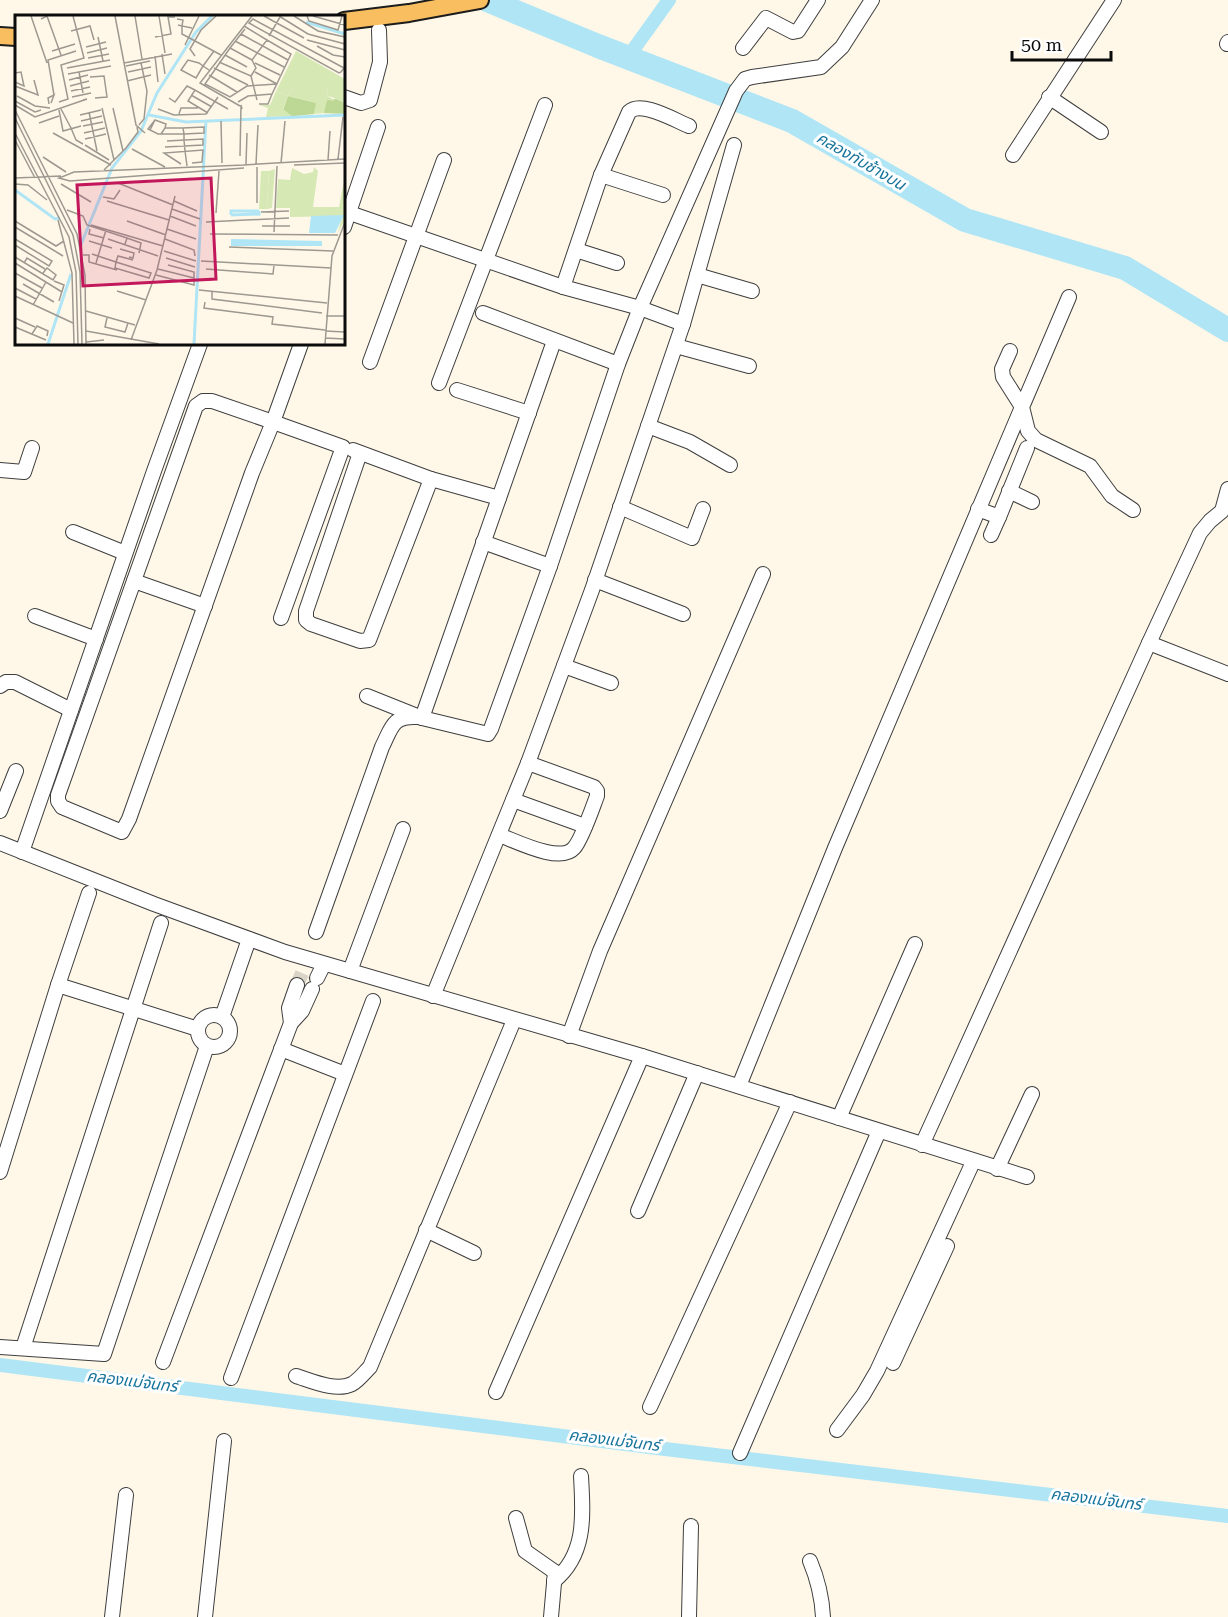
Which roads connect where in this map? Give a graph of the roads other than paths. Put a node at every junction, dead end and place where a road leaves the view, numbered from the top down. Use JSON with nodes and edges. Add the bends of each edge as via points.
{"nodes":[{"id":1,"x":480,"y":0,"type":"edge"},
{"id":2,"x":818,"y":0,"type":"edge"},
{"id":3,"x":872,"y":0,"type":"edge"},
{"id":4,"x":1114,"y":0,"type":"edge"},
{"id":5,"x":345,"y":21,"type":"edge"},
{"id":6,"x":379,"y":30,"type":"dead end"},
{"id":7,"x":0,"y":36,"type":"edge"},
{"id":8,"x":15,"y":37,"type":"edge"},
{"id":9,"x":743,"y":48,"type":"dead end"},
{"id":10,"x":345,"y":97,"type":"edge"},
{"id":11,"x":1049,"y":97,"type":"junction"},
{"id":12,"x":545,"y":105,"type":"dead end"},
{"id":13,"x":689,"y":126,"type":"dead end"},
{"id":14,"x":378,"y":127,"type":"dead end"},
{"id":15,"x":1101,"y":132,"type":"dead end"},
{"id":16,"x":734,"y":145,"type":"dead end"},
{"id":17,"x":1012,"y":155,"type":"dead end"},
{"id":18,"x":444,"y":160,"type":"dead end"},
{"id":19,"x":601,"y":175,"type":"junction"},
{"id":20,"x":663,"y":195,"type":"dead end"},
{"id":21,"x":346,"y":212,"type":"edge"},
{"id":22,"x":417,"y":235,"type":"junction"},
{"id":23,"x":576,"y":250,"type":"junction"},
{"id":24,"x":486,"y":261,"type":"junction"},
{"id":25,"x":617,"y":263,"type":"dead end"},
{"id":26,"x":697,"y":275,"type":"junction"},
{"id":27,"x":563,"y":287,"type":"junction"},
{"id":28,"x":752,"y":291,"type":"dead end"},
{"id":29,"x":1069,"y":297,"type":"dead end"},
{"id":30,"x":640,"y":308,"type":"junction"},
{"id":31,"x":483,"y":313,"type":"dead end"},
{"id":32,"x":683,"y":324,"type":"junction"},
{"id":33,"x":554,"y":341,"type":"junction"},
{"id":34,"x":200,"y":345,"type":"edge"},
{"id":35,"x":302,"y":345,"type":"edge"},
{"id":36,"x":676,"y":346,"type":"junction"},
{"id":37,"x":1010,"y":351,"type":"dead end"},
{"id":38,"x":370,"y":362,"type":"dead end"},
{"id":39,"x":618,"y":364,"type":"junction"},
{"id":40,"x":749,"y":366,"type":"dead end"},
{"id":41,"x":439,"y":383,"type":"dead end"},
{"id":42,"x":457,"y":390,"type":"dead end"},
{"id":43,"x":1022,"y":407,"type":"junction"},
{"id":44,"x":529,"y":413,"type":"junction"},
{"id":45,"x":273,"y":422,"type":"junction"},
{"id":46,"x":648,"y":426,"type":"junction"},
{"id":47,"x":343,"y":447,"type":"junction"},
{"id":48,"x":32,"y":448,"type":"dead end"},
{"id":49,"x":1027,"y":448,"type":"dead end"},
{"id":50,"x":360,"y":453,"type":"junction"},
{"id":51,"x":730,"y":465,"type":"dead end"},
{"id":52,"x":0,"y":470,"type":"edge"},
{"id":53,"x":431,"y":479,"type":"junction"},
{"id":54,"x":1228,"y":489,"type":"edge"},
{"id":55,"x":1009,"y":491,"type":"junction"},
{"id":56,"x":499,"y":498,"type":"junction"},
{"id":57,"x":1032,"y":502,"type":"dead end"},
{"id":58,"x":620,"y":507,"type":"junction"},
{"id":59,"x":704,"y":509,"type":"dead end"},
{"id":60,"x":978,"y":509,"type":"junction"},
{"id":61,"x":1133,"y":510,"type":"dead end"},
{"id":62,"x":999,"y":517,"type":"junction"},
{"id":63,"x":73,"y":532,"type":"dead end"},
{"id":64,"x":991,"y":535,"type":"dead end"},
{"id":65,"x":483,"y":542,"type":"junction"},
{"id":66,"x":125,"y":553,"type":"junction"},
{"id":67,"x":550,"y":566,"type":"junction"},
{"id":68,"x":763,"y":574,"type":"dead end"},
{"id":69,"x":595,"y":580,"type":"junction"},
{"id":70,"x":134,"y":581,"type":"junction"},
{"id":71,"x":205,"y":606,"type":"junction"},
{"id":72,"x":683,"y":614,"type":"dead end"},
{"id":73,"x":35,"y":616,"type":"dead end"},
{"id":74,"x":282,"y":618,"type":"dead end"},
{"id":75,"x":96,"y":639,"type":"junction"},
{"id":76,"x":1149,"y":643,"type":"junction"},
{"id":77,"x":564,"y":666,"type":"junction"},
{"id":78,"x":1228,"y":674,"type":"edge"},
{"id":79,"x":611,"y":683,"type":"dead end"},
{"id":80,"x":0,"y":686,"type":"edge"},
{"id":81,"x":367,"y":696,"type":"dead end"},
{"id":82,"x":71,"y":710,"type":"junction"},
{"id":83,"x":422,"y":718,"type":"junction"},
{"id":84,"x":528,"y":763,"type":"junction"},
{"id":85,"x":16,"y":771,"type":"dead end"},
{"id":86,"x":513,"y":800,"type":"junction"},
{"id":87,"x":0,"y":811,"type":"edge"},
{"id":88,"x":585,"y":826,"type":"junction"},
{"id":89,"x":403,"y":829,"type":"dead end"},
{"id":90,"x":499,"y":835,"type":"junction"},
{"id":91,"x":0,"y":843,"type":"edge"},
{"id":92,"x":22,"y":852,"type":"junction"},
{"id":93,"x":89,"y":892,"type":"dead end"},
{"id":94,"x":161,"y":923,"type":"dead end"},
{"id":95,"x":316,"y":932,"type":"dead end"},
{"id":96,"x":249,"y":939,"type":"junction"},
{"id":97,"x":915,"y":944,"type":"dead end"},
{"id":98,"x":307,"y":958,"type":"junction"},
{"id":99,"x":324,"y":964,"type":"junction"},
{"id":100,"x":350,"y":971,"type":"junction"},
{"id":101,"x":58,"y":985,"type":"junction"},
{"id":102,"x":433,"y":996,"type":"junction"},
{"id":103,"x":372,"y":1001,"type":"dead end"},
{"id":104,"x":134,"y":1009,"type":"junction"},
{"id":105,"x":222,"y":1017,"type":"junction"},
{"id":106,"x":514,"y":1020,"type":"junction"},
{"id":107,"x":291,"y":1023,"type":"junction"},
{"id":108,"x":198,"y":1029,"type":"junction"},
{"id":109,"x":569,"y":1036,"type":"junction"},
{"id":110,"x":207,"y":1046,"type":"junction"},
{"id":111,"x":281,"y":1049,"type":"junction"},
{"id":112,"x":642,"y":1056,"type":"junction"},
{"id":113,"x":697,"y":1073,"type":"junction"},
{"id":114,"x":345,"y":1074,"type":"junction"},
{"id":115,"x":739,"y":1086,"type":"junction"},
{"id":116,"x":1032,"y":1094,"type":"dead end"},
{"id":117,"x":790,"y":1102,"type":"junction"},
{"id":118,"x":839,"y":1118,"type":"junction"},
{"id":119,"x":879,"y":1131,"type":"junction"},
{"id":120,"x":922,"y":1145,"type":"junction"},
{"id":121,"x":973,"y":1162,"type":"junction"},
{"id":122,"x":997,"y":1169,"type":"junction"},
{"id":123,"x":0,"y":1172,"type":"edge"},
{"id":124,"x":1027,"y":1177,"type":"dead end"},
{"id":125,"x":638,"y":1211,"type":"dead end"},
{"id":126,"x":426,"y":1230,"type":"junction"},
{"id":127,"x":947,"y":1246,"type":"dead end"},
{"id":128,"x":474,"y":1253,"type":"dead end"},
{"id":129,"x":934,"y":1261,"type":"junction"},
{"id":130,"x":0,"y":1347,"type":"edge"},
{"id":131,"x":23,"y":1348,"type":"junction"},
{"id":132,"x":163,"y":1362,"type":"dead end"},
{"id":133,"x":892,"y":1363,"type":"dead end"},
{"id":134,"x":296,"y":1376,"type":"dead end"},
{"id":135,"x":231,"y":1378,"type":"dead end"},
{"id":136,"x":496,"y":1392,"type":"dead end"},
{"id":137,"x":650,"y":1407,"type":"dead end"},
{"id":138,"x":837,"y":1430,"type":"dead end"},
{"id":139,"x":224,"y":1441,"type":"dead end"},
{"id":140,"x":740,"y":1453,"type":"dead end"},
{"id":141,"x":581,"y":1476,"type":"dead end"},
{"id":142,"x":126,"y":1495,"type":"dead end"},
{"id":143,"x":516,"y":1518,"type":"dead end"},
{"id":144,"x":691,"y":1526,"type":"dead end"},
{"id":145,"x":810,"y":1562,"type":"dead end"},
{"id":146,"x":555,"y":1573,"type":"junction"},
{"id":147,"x":112,"y":1617,"type":"edge"},
{"id":148,"x":205,"y":1617,"type":"edge"},
{"id":149,"x":552,"y":1617,"type":"edge"},
{"id":150,"x":689,"y":1617,"type":"edge"},
{"id":151,"x":823,"y":1617,"type":"edge"}],
"edges":[{"from":1,"to":5,"type":"main road"},
{"from":2,"to":9,"type":"street","via":[[798,31],[766,18]]},
{"from":3,"to":30,"type":"street","via":[[842,47],[821,67],[745,79],[736,91]]},
{"from":4,"to":11,"type":"street"},
{"from":6,"to":10,"type":"street","via":[[380,62],[370,100],[361,103]]},
{"from":7,"to":8,"type":"main road"},
{"from":11,"to":15,"type":"street"},
{"from":11,"to":17,"type":"street"},
{"from":12,"to":24,"type":"street"},
{"from":13,"to":19,"type":"street","via":[[645,108],[632,109]]},
{"from":14,"to":21,"type":"street"},
{"from":16,"to":26,"type":"street"},
{"from":18,"to":22,"type":"street"},
{"from":19,"to":20,"type":"street"},
{"from":19,"to":23,"type":"street"},
{"from":21,"to":22,"type":"street"},
{"from":22,"to":24,"type":"street"},
{"from":22,"to":38,"type":"street"},
{"from":23,"to":25,"type":"street"},
{"from":23,"to":27,"type":"street"},
{"from":24,"to":27,"type":"street"},
{"from":24,"to":41,"type":"street"},
{"from":26,"to":28,"type":"street"},
{"from":26,"to":32,"type":"street"},
{"from":27,"to":30,"type":"street"},
{"from":29,"to":43,"type":"street"},
{"from":30,"to":32,"type":"street"},
{"from":30,"to":39,"type":"street"},
{"from":31,"to":33,"type":"street"},
{"from":32,"to":36,"type":"street"},
{"from":33,"to":39,"type":"street"},
{"from":33,"to":44,"type":"street"},
{"from":34,"to":66,"type":"street"},
{"from":35,"to":45,"type":"street"},
{"from":36,"to":40,"type":"street"},
{"from":36,"to":46,"type":"street"},
{"from":37,"to":43,"type":"street","via":[[1002,373]]},
{"from":39,"to":67,"type":"street"},
{"from":42,"to":44,"type":"street"},
{"from":43,"to":60,"type":"street"},
{"from":43,"to":61,"type":"street","via":[[1028,431],[1036,440],[1090,466],[1112,496]]},
{"from":44,"to":56,"type":"street"},
{"from":45,"to":47,"type":"street"},
{"from":45,"to":70,"type":"street","via":[[213,401],[196,406]]},
{"from":45,"to":71,"type":"street"},
{"from":46,"to":51,"type":"street","via":[[690,442]]},
{"from":46,"to":58,"type":"street"},
{"from":47,"to":50,"type":"street"},
{"from":47,"to":74,"type":"street"},
{"from":48,"to":52,"type":"street","via":[[24,472]]},
{"from":49,"to":55,"type":"street"},
{"from":50,"to":53,"type":"street"},
{"from":50,"to":53,"type":"street","via":[[306,611],[306,620],[311,624],[360,641],[369,640]]},
{"from":53,"to":56,"type":"street"},
{"from":54,"to":76,"type":"street","via":[[1222,511],[1200,533]]},
{"from":55,"to":57,"type":"street"},
{"from":55,"to":62,"type":"street"},
{"from":56,"to":65,"type":"street"},
{"from":58,"to":59,"type":"street","via":[[692,538]]},
{"from":58,"to":69,"type":"street"},
{"from":60,"to":62,"type":"street"},
{"from":60,"to":115,"type":"street"},
{"from":62,"to":64,"type":"street"},
{"from":63,"to":66,"type":"street"},
{"from":65,"to":67,"type":"street"},
{"from":65,"to":83,"type":"street"},
{"from":66,"to":75,"type":"street"},
{"from":67,"to":83,"type":"street","via":[[489,733]]},
{"from":68,"to":109,"type":"street","via":[[600,951]]},
{"from":69,"to":72,"type":"street"},
{"from":69,"to":77,"type":"street"},
{"from":70,"to":71,"type":"street"},
{"from":70,"to":71,"type":"street","via":[[58,801],[62,807],[122,832]]},
{"from":73,"to":75,"type":"street"},
{"from":75,"to":82,"type":"street"},
{"from":76,"to":78,"type":"street"},
{"from":76,"to":120,"type":"street"},
{"from":77,"to":79,"type":"street"},
{"from":77,"to":84,"type":"street"},
{"from":80,"to":82,"type":"street","via":[[15,682]]},
{"from":81,"to":83,"type":"street"},
{"from":82,"to":92,"type":"street"},
{"from":83,"to":95,"type":"street","via":[[403,717],[396,722],[382,747]]},
{"from":84,"to":86,"type":"street"},
{"from":84,"to":88,"type":"street","via":[[594,787],[597,796]]},
{"from":85,"to":87,"type":"street"},
{"from":86,"to":88,"type":"street"},
{"from":86,"to":90,"type":"street"},
{"from":88,"to":90,"type":"street","via":[[574,848],[558,856]]},
{"from":89,"to":100,"type":"street"},
{"from":90,"to":102,"type":"street"},
{"from":91,"to":92,"type":"street"},
{"from":92,"to":96,"type":"street"},
{"from":93,"to":101,"type":"street"},
{"from":94,"to":104,"type":"street"},
{"from":96,"to":98,"type":"street"},
{"from":96,"to":105,"type":"street"},
{"from":97,"to":118,"type":"street"},
{"from":98,"to":99,"type":"street"},
{"from":98,"to":107,"type":"street","via":[[289,1008]]},
{"from":99,"to":100,"type":"street"},
{"from":99,"to":107,"type":"street","via":[[302,1011]]},
{"from":100,"to":102,"type":"street"},
{"from":101,"to":104,"type":"street"},
{"from":101,"to":123,"type":"street"},
{"from":102,"to":106,"type":"street"},
{"from":103,"to":114,"type":"street"},
{"from":104,"to":108,"type":"street"},
{"from":104,"to":131,"type":"street"},
{"from":105,"to":108,"type":"street","via":[[207,1017]]},
{"from":105,"to":110,"type":"street","via":[[228,1024],[227,1040],[218,1047]]},
{"from":106,"to":109,"type":"street"},
{"from":106,"to":126,"type":"street"},
{"from":107,"to":111,"type":"street"},
{"from":108,"to":110,"type":"street"},
{"from":109,"to":112,"type":"street"},
{"from":110,"to":131,"type":"street","via":[[104,1354]]},
{"from":111,"to":114,"type":"street"},
{"from":111,"to":132,"type":"street"},
{"from":112,"to":113,"type":"street"},
{"from":112,"to":136,"type":"street"},
{"from":113,"to":115,"type":"street"},
{"from":113,"to":125,"type":"street"},
{"from":114,"to":135,"type":"street"},
{"from":115,"to":117,"type":"street"},
{"from":116,"to":122,"type":"street"},
{"from":117,"to":118,"type":"street"},
{"from":117,"to":137,"type":"street"},
{"from":118,"to":119,"type":"street"},
{"from":119,"to":120,"type":"street"},
{"from":119,"to":140,"type":"street"},
{"from":120,"to":121,"type":"street"},
{"from":121,"to":122,"type":"street"},
{"from":121,"to":129,"type":"street"},
{"from":122,"to":124,"type":"street"},
{"from":126,"to":128,"type":"street"},
{"from":126,"to":134,"type":"street","via":[[370,1367],[359,1380],[343,1387]]},
{"from":127,"to":129,"type":"street"},
{"from":129,"to":133,"type":"street"},
{"from":129,"to":138,"type":"street","via":[[877,1371]]},
{"from":130,"to":131,"type":"street"},
{"from":139,"to":148,"type":"street"},
{"from":141,"to":146,"type":"street","via":[[581,1530],[567,1570]]},
{"from":142,"to":147,"type":"street"},
{"from":143,"to":146,"type":"street","via":[[525,1551]]},
{"from":144,"to":150,"type":"street"},
{"from":145,"to":151,"type":"street","via":[[818,1580]]},
{"from":146,"to":149,"type":"street"}]}
